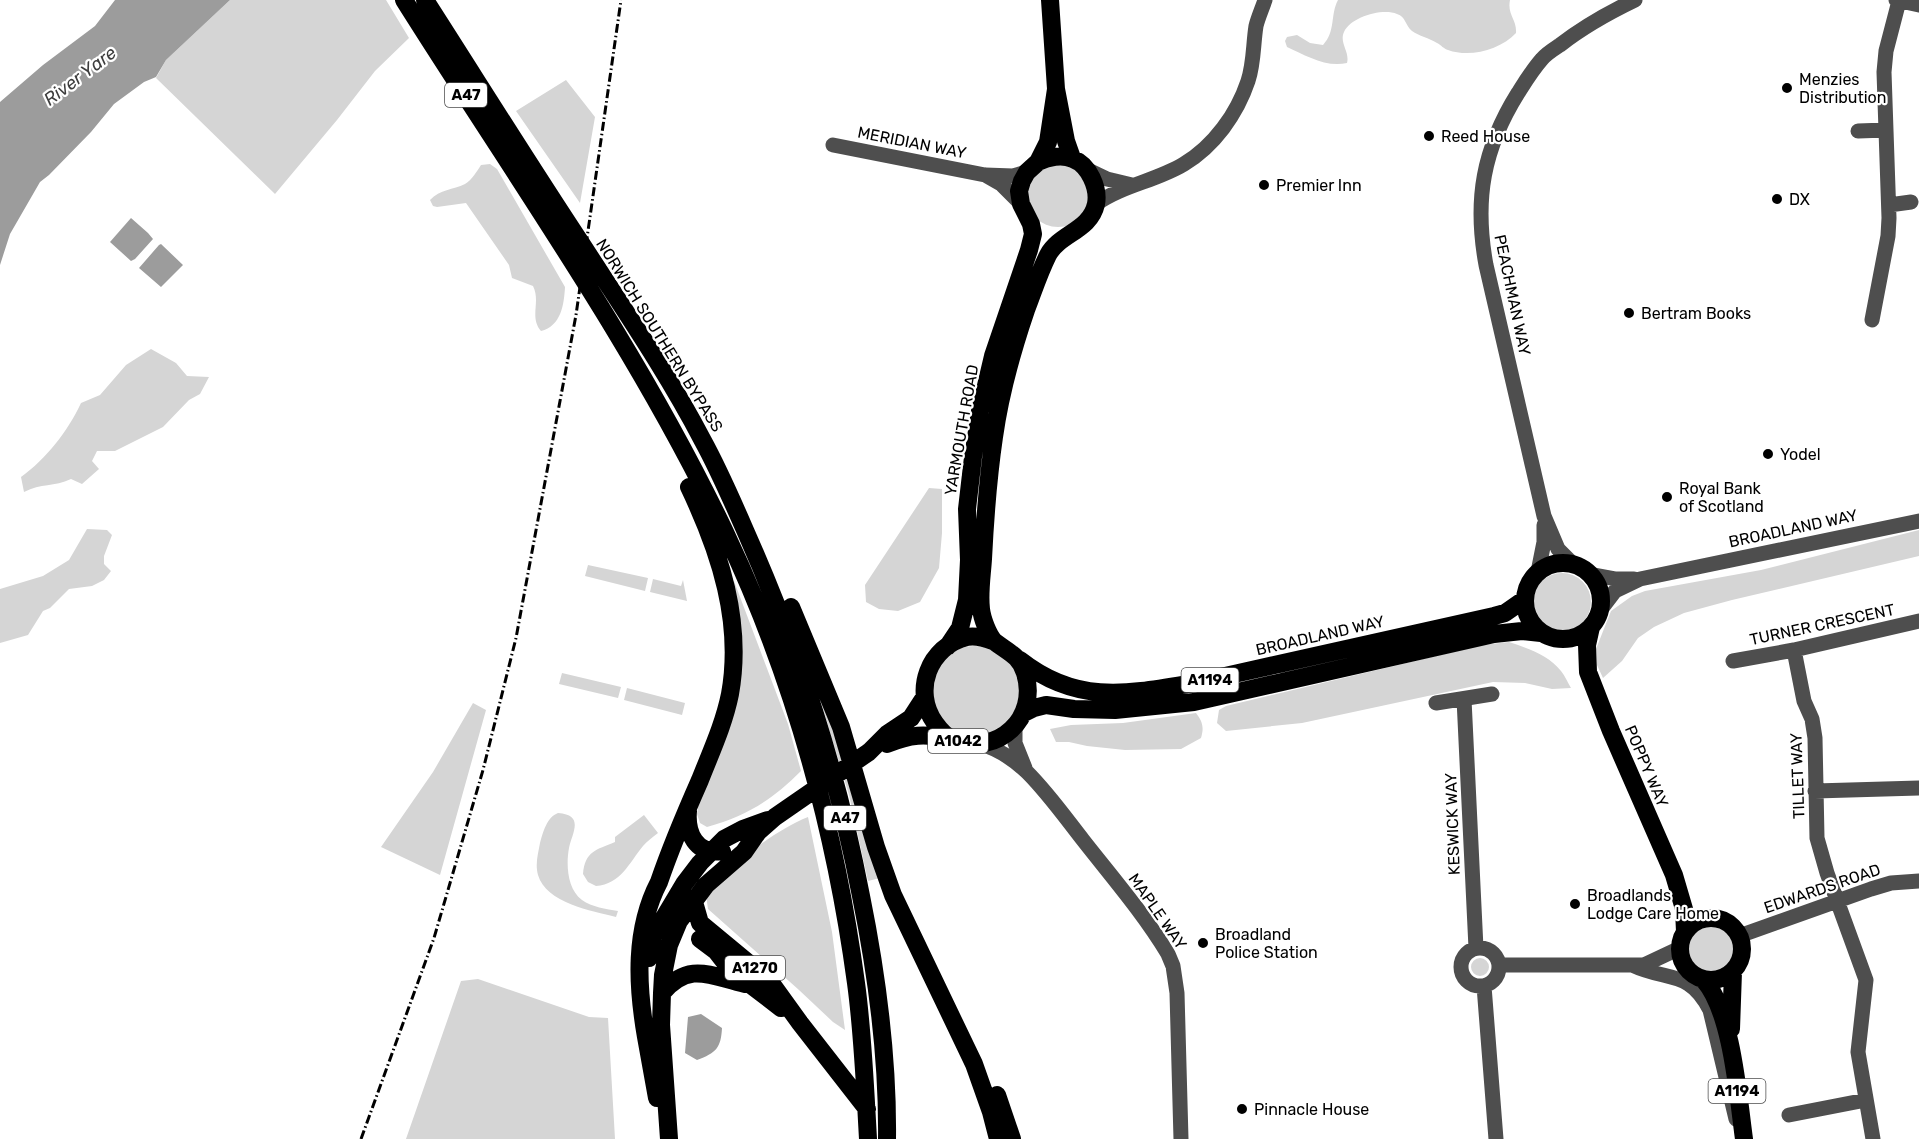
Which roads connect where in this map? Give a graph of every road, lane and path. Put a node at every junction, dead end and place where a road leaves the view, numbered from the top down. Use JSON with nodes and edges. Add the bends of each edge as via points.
{"nodes":[{"id":1,"x":404,"y":0,"type":"edge"},
{"id":2,"x":425,"y":0,"type":"edge"},
{"id":3,"x":1050,"y":0,"type":"edge"},
{"id":4,"x":1265,"y":0,"type":"edge"},
{"id":5,"x":1635,"y":0,"type":"edge"},
{"id":6,"x":1897,"y":0,"type":"edge"},
{"id":7,"x":1919,"y":4,"type":"edge"},
{"id":8,"x":1056,"y":89,"type":"junction"},
{"id":9,"x":1886,"y":130,"type":"junction"},
{"id":10,"x":1858,"y":131,"type":"dead end"},
{"id":11,"x":833,"y":145,"type":"dead end"},
{"id":12,"x":1079,"y":164,"type":"junction"},
{"id":13,"x":1032,"y":167,"type":"junction"},
{"id":14,"x":985,"y":175,"type":"junction"},
{"id":15,"x":534,"y":184,"type":"junction"},
{"id":16,"x":1132,"y":185,"type":"junction"},
{"id":17,"x":1911,"y":202,"type":"dead end"},
{"id":18,"x":1021,"y":204,"type":"junction"},
{"id":19,"x":1096,"y":204,"type":"junction"},
{"id":20,"x":1889,"y":205,"type":"junction"},
{"id":21,"x":1031,"y":224,"type":"junction"},
{"id":22,"x":1068,"y":235,"type":"junction"},
{"id":23,"x":1872,"y":320,"type":"dead end"},
{"id":24,"x":620,"y":339,"type":"junction"},
{"id":25,"x":967,"y":509,"type":"junction"},
{"id":26,"x":737,"y":512,"type":"junction"},
{"id":27,"x":1544,"y":516,"type":"junction"},
{"id":28,"x":1919,"y":521,"type":"edge"},
{"id":29,"x":1581,"y":569,"type":"junction"},
{"id":30,"x":1538,"y":572,"type":"junction"},
{"id":31,"x":1641,"y":579,"type":"junction"},
{"id":32,"x":1525,"y":599,"type":"junction"},
{"id":33,"x":1595,"y":619,"type":"junction"},
{"id":34,"x":1919,"y":621,"type":"edge"},
{"id":35,"x":1549,"y":636,"type":"junction"},
{"id":36,"x":993,"y":640,"type":"junction"},
{"id":37,"x":948,"y":646,"type":"junction"},
{"id":38,"x":1794,"y":650,"type":"junction"},
{"id":39,"x":1018,"y":659,"type":"junction"},
{"id":40,"x":1733,"y":661,"type":"dead end"},
{"id":41,"x":1588,"y":672,"type":"junction"},
{"id":42,"x":1492,"y":694,"type":"dead end"},
{"id":43,"x":924,"y":698,"type":"junction"},
{"id":44,"x":1464,"y":699,"type":"junction"},
{"id":45,"x":1436,"y":704,"type":"dead end"},
{"id":46,"x":1020,"y":720,"type":"junction"},
{"id":47,"x":886,"y":734,"type":"junction"},
{"id":48,"x":949,"y":738,"type":"junction"},
{"id":49,"x":981,"y":744,"type":"junction"},
{"id":50,"x":869,"y":752,"type":"junction"},
{"id":51,"x":1026,"y":771,"type":"junction"},
{"id":52,"x":1919,"y":788,"type":"edge"},
{"id":53,"x":1815,"y":790,"type":"junction"},
{"id":54,"x":688,"y":807,"type":"junction"},
{"id":55,"x":775,"y":817,"type":"junction"},
{"id":56,"x":758,"y":832,"type":"junction"},
{"id":57,"x":711,"y":852,"type":"junction"},
{"id":58,"x":1674,"y":875,"type":"junction"},
{"id":59,"x":1919,"y":881,"type":"edge"},
{"id":60,"x":659,"y":882,"type":"junction"},
{"id":61,"x":1838,"y":900,"type":"junction"},
{"id":62,"x":694,"y":902,"type":"junction"},
{"id":63,"x":1718,"y":919,"type":"junction"},
{"id":64,"x":700,"y":923,"type":"junction"},
{"id":65,"x":671,"y":925,"type":"junction"},
{"id":66,"x":1739,"y":936,"type":"junction"},
{"id":67,"x":914,"y":939,"type":"junction"},
{"id":68,"x":1682,"y":940,"type":"junction"},
{"id":69,"x":1476,"y":948,"type":"junction"},
{"id":70,"x":1500,"y":965,"type":"junction"},
{"id":71,"x":1639,"y":965,"type":"junction"},
{"id":72,"x":1733,"y":972,"type":"junction"},
{"id":73,"x":1696,"y":976,"type":"junction"},
{"id":74,"x":1484,"y":986,"type":"junction"},
{"id":75,"x":756,"y":987,"type":"junction"},
{"id":76,"x":662,"y":993,"type":"junction"},
{"id":77,"x":800,"y":1023,"type":"junction"},
{"id":78,"x":646,"y":1037,"type":"junction"},
{"id":79,"x":1729,"y":1043,"type":"junction"},
{"id":80,"x":1866,"y":1100,"type":"junction"},
{"id":81,"x":1789,"y":1115,"type":"dead end"},
{"id":82,"x":668,"y":1139,"type":"edge"},
{"id":83,"x":868,"y":1139,"type":"edge"},
{"id":84,"x":888,"y":1139,"type":"edge"},
{"id":85,"x":998,"y":1139,"type":"edge"},
{"id":86,"x":1012,"y":1139,"type":"edge"},
{"id":87,"x":1181,"y":1139,"type":"edge"},
{"id":88,"x":1496,"y":1139,"type":"edge"},
{"id":89,"x":1743,"y":1139,"type":"edge"},
{"id":90,"x":1873,"y":1139,"type":"edge"}],
"edges":[{"from":1,"to":15,"type":"highway","name":"NORWICH SOUTHERN BYPASS","number":"A47"},
{"from":2,"to":15,"type":"highway","name":"NORWICH SOUTHERN BYPASS","number":"A47"},
{"from":3,"to":8,"type":"highway"},
{"from":4,"to":16,"type":"street","via":[[1248,81],[1220,132],[1185,164]]},
{"from":5,"to":27,"type":"street","name":"PEACHMAN WAY","via":[[1575,33],[1542,58],[1502,118],[1482,190],[1484,252]]},
{"from":6,"to":7,"type":"street"},
{"from":6,"to":9,"type":"street","via":[[1884,72]]},
{"from":8,"to":12,"type":"highway","via":[[1066,141]]},
{"from":8,"to":13,"type":"highway","via":[[1048,142]]},
{"from":9,"to":10,"type":"street"},
{"from":9,"to":20,"type":"street"},
{"from":11,"to":14,"type":"street","name":"MERIDIAN WAY"},
{"from":12,"to":13,"type":"highway","via":[[1055,157]]},
{"from":12,"to":16,"type":"street","via":[[1107,179]]},
{"from":12,"to":19,"type":"highway","via":[[1094,182]]},
{"from":13,"to":14,"type":"street","name":"MERIDIAN WAY","via":[[1012,176]]},
{"from":13,"to":18,"type":"highway","via":[[1019,191]]},
{"from":14,"to":18,"type":"street","name":"MERIDIAN WAY","via":[[1001,184]]},
{"from":15,"to":24,"type":"highway","name":"NORWICH SOUTHERN BYPASS","number":"A47","via":[[573,263]]},
{"from":15,"to":26,"type":"highway","name":"NORWICH SOUTHERN BYPASS","number":"A47","via":[[576,237],[652,353],[703,441]]},
{"from":16,"to":19,"type":"street"},
{"from":17,"to":20,"type":"street"},
{"from":18,"to":21,"type":"highway"},
{"from":19,"to":22,"type":"highway","name":"YARMOUTH ROAD","via":[[1084,225]]},
{"from":20,"to":23,"type":"street","via":[[1888,236]]},
{"from":21,"to":22,"type":"highway","via":[[1049,234]]},
{"from":21,"to":25,"type":"highway","name":"YARMOUTH ROAD","number":"A1042","via":[[1029,250],[993,356],[982,402]]},
{"from":22,"to":36,"type":"highway","name":"YARMOUTH ROAD","via":[[1048,255],[1032,294],[994,434],[981,595],[981,610]]},
{"from":24,"to":54,"type":"highway","number":"A47","via":[[647,404],[698,505],[720,564],[731,612],[734,660],[730,694],[712,753]]},
{"from":24,"to":83,"type":"highway","name":"NORWICH SOUTHERN BYPASS","number":"A47","via":[[726,533],[764,622],[795,712],[822,804],[843,905],[857,995]]},
{"from":25,"to":37,"type":"highway","name":"YARMOUTH ROAD","number":"A1042","via":[[969,587],[960,628]]},
{"from":25,"to":47,"type":"highway","via":[[955,612],[921,658],[907,711]]},
{"from":26,"to":67,"type":"highway","number":"A47","via":[[784,590],[824,684],[841,727],[879,857]]},
{"from":26,"to":84,"type":"highway","name":"NORWICH SOUTHERN BYPASS","number":"A47","via":[[785,624],[839,790],[875,975]]},
{"from":27,"to":29,"type":"street","name":"PEACHMAN WAY","via":[[1558,549]]},
{"from":27,"to":30,"type":"street","name":"PEACHMAN WAY"},
{"from":28,"to":31,"type":"street","name":"BROADLAND WAY"},
{"from":29,"to":30,"type":"highway","via":[[1555,564]]},
{"from":29,"to":31,"type":"street","name":"BROADLAND WAY","via":[[1617,579]]},
{"from":29,"to":33,"type":"highway","via":[[1597,584],[1600,593]]},
{"from":30,"to":32,"type":"highway"},
{"from":31,"to":33,"type":"street","name":"BROADLAND WAY","via":[[1615,591]]},
{"from":32,"to":35,"type":"highway","via":[[1528,617]]},
{"from":32,"to":39,"type":"highway","name":"BROADLAND WAY","number":"A1194","via":[[1494,616],[1158,689],[1104,693],[1076,690],[1049,680]]},
{"from":33,"to":35,"type":"highway","via":[[1584,633],[1573,638]]},
{"from":33,"to":41,"type":"highway","name":"POPPY WAY","via":[[1587,645]]},
{"from":34,"to":38,"type":"street","name":"TURNER CRESCENT"},
{"from":35,"to":41,"type":"highway","name":"POPPY WAY","via":[[1570,648]]},
{"from":35,"to":46,"type":"highway","number":"A1194","via":[[1522,631],[1494,634],[1194,702],[1115,710],[1046,705],[1034,708]]},
{"from":36,"to":37,"type":"highway","via":[[968,636]]},
{"from":36,"to":39,"type":"highway"},
{"from":37,"to":43,"type":"highway","name":"YARMOUTH ROAD","number":"A1042","via":[[929,667]]},
{"from":38,"to":40,"type":"street","name":"TURNER CRESCENT"},
{"from":38,"to":53,"type":"street","name":"TILLET WAY","via":[[1803,701],[1812,719],[1815,738]]},
{"from":39,"to":46,"type":"highway","via":[[1028,685],[1028,699]]},
{"from":41,"to":58,"type":"highway","name":"POPPY WAY"},
{"from":42,"to":44,"type":"street"},
{"from":43,"to":47,"type":"highway","name":"YARMOUTH ROAD","number":"A1042","via":[[911,718]]},
{"from":43,"to":48,"type":"highway","number":"A1042","via":[[931,717]]},
{"from":44,"to":45,"type":"street"},
{"from":44,"to":69,"type":"street","name":"KESWICK WAY"},
{"from":46,"to":49,"type":"highway","number":"A1042","via":[[1005,735]]},
{"from":46,"to":51,"type":"street","name":"MAPLE WAY","via":[[1015,743]]},
{"from":47,"to":50,"type":"highway","name":"YARMOUTH ROAD","number":"A1042"},
{"from":48,"to":49,"type":"highway","name":"YARMOUTH ROAD","number":"A1042"},
{"from":48,"to":50,"type":"highway","name":"YARMOUTH ROAD","number":"A1042","via":[[909,736]]},
{"from":49,"to":51,"type":"street","name":"MAPLE WAY","via":[[995,748]]},
{"from":50,"to":55,"type":"highway","name":"YARMOUTH ROAD","number":"A1042"},
{"from":51,"to":87,"type":"street","name":"MAPLE WAY","via":[[1105,867],[1168,954],[1177,993]]},
{"from":52,"to":53,"type":"street"},
{"from":53,"to":61,"type":"street","name":"TILLET WAY","via":[[1817,838]]},
{"from":54,"to":57,"type":"highway","via":[[689,833]]},
{"from":54,"to":60,"type":"highway"},
{"from":55,"to":56,"type":"highway","name":"YARMOUTH ROAD","number":"A1042"},
{"from":55,"to":57,"type":"highway","name":"YARMOUTH ROAD","number":"A1042","via":[[724,839]]},
{"from":56,"to":57,"type":"highway","via":[[724,851]]},
{"from":56,"to":62,"type":"highway","name":"YARMOUTH ROAD","number":"A1042","via":[[744,852],[711,880]]},
{"from":57,"to":65,"type":"highway","name":"YARMOUTH ROAD","number":"A1042","via":[[675,899],[676,915]]},
{"from":58,"to":63,"type":"highway","name":"POPPY WAY","via":[[1702,910]]},
{"from":58,"to":68,"type":"highway","name":"POPPY WAY","via":[[1684,909]]},
{"from":59,"to":61,"type":"street","name":"EDWARDS ROAD","via":[[1891,883]]},
{"from":60,"to":65,"type":"highway"},
{"from":60,"to":78,"type":"highway","via":[[642,928],[639,998]]},
{"from":61,"to":66,"type":"street","name":"EDWARDS ROAD"},
{"from":61,"to":80,"type":"street","name":"TILLET WAY","via":[[1866,980],[1858,1052]]},
{"from":62,"to":64,"type":"highway"},
{"from":62,"to":65,"type":"highway","name":"YARMOUTH ROAD","number":"A1042"},
{"from":63,"to":66,"type":"highway","via":[[1734,928]]},
{"from":63,"to":68,"type":"highway","via":[[1699,920]]},
{"from":64,"to":65,"type":"highway"},
{"from":64,"to":77,"type":"highway","number":"A1270","via":[[769,980]]},
{"from":65,"to":75,"type":"highway","number":"A1270","via":[[716,951],[730,969]]},
{"from":65,"to":76,"type":"highway","name":"YARMOUTH ROAD","number":"A1042"},
{"from":65,"to":78,"type":"highway","name":"YARMOUTH ROAD","number":"A1042","via":[[653,936]]},
{"from":66,"to":72,"type":"highway","via":[[1742,955]]},
{"from":67,"to":85,"type":"highway","number":"A47","via":[[974,1064]]},
{"from":67,"to":86,"type":"highway","number":"A47","via":[[975,1040]]},
{"from":68,"to":71,"type":"street"},
{"from":68,"to":73,"type":"highway","via":[[1680,957]]},
{"from":69,"to":70,"type":"street","via":[[1493,952]]},
{"from":69,"to":74,"type":"street","via":[[1465,955],[1460,968],[1470,984]]},
{"from":70,"to":71,"type":"street"},
{"from":70,"to":74,"type":"street","via":[[1498,975]]},
{"from":71,"to":73,"type":"street"},
{"from":71,"to":89,"type":"street","via":[[1646,972],[1679,978],[1693,985],[1704,998]]},
{"from":72,"to":73,"type":"highway","via":[[1714,981]]},
{"from":72,"to":79,"type":"highway","number":"A1194"},
{"from":73,"to":79,"type":"highway","number":"A1194","via":[[1712,989]]},
{"from":74,"to":88,"type":"street"},
{"from":75,"to":76,"type":"highway","via":[[688,973],[671,981]]},
{"from":75,"to":77,"type":"highway","number":"A1270"},
{"from":76,"to":82,"type":"highway","name":"YARMOUTH ROAD","number":"A1042"},
{"from":77,"to":84,"type":"highway","number":"A1270"},
{"from":78,"to":82,"type":"highway","name":"YARMOUTH ROAD","number":"A1042","via":[[653,1085]]},
{"from":79,"to":89,"type":"highway","number":"A1194"},
{"from":80,"to":81,"type":"street"},
{"from":80,"to":90,"type":"street","name":"TILLET WAY"}]}
